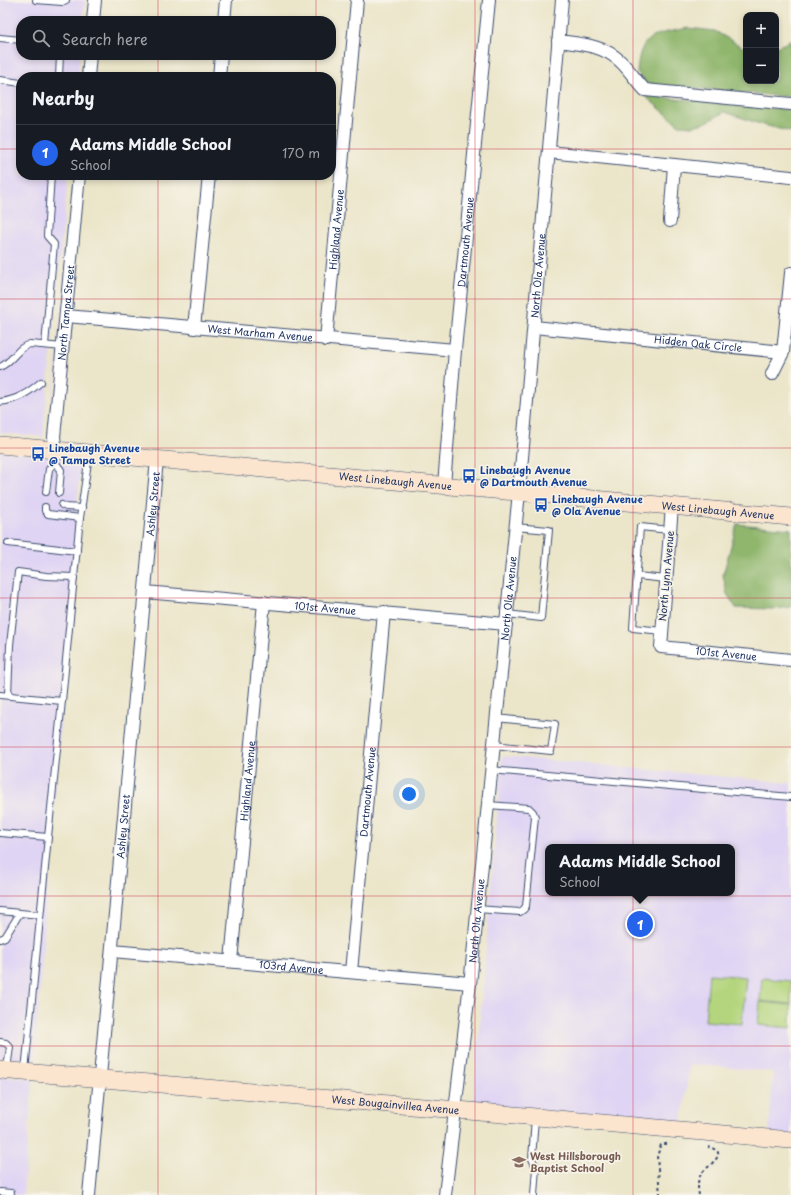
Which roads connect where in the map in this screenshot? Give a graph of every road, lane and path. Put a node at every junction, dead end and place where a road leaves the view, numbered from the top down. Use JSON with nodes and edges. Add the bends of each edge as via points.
{"nodes":[{"id":1,"x":36,"y":0,"type":"edge"},
{"id":2,"x":66,"y":0,"type":"edge"},
{"id":3,"x":95,"y":0,"type":"edge"},
{"id":4,"x":226,"y":0,"type":"edge"},
{"id":5,"x":357,"y":0,"type":"edge"},
{"id":6,"x":489,"y":0,"type":"edge"},
{"id":7,"x":562,"y":0,"type":"edge"},
{"id":8,"x":93,"y":16,"type":"edge"},
{"id":9,"x":224,"y":16,"type":"edge"},
{"id":10,"x":0,"y":38,"type":"edge"},
{"id":11,"x":16,"y":40,"type":"edge"},
{"id":12,"x":558,"y":41,"type":"junction"},
{"id":13,"x":60,"y":60,"type":"edge"},
{"id":14,"x":90,"y":60,"type":"edge"},
{"id":15,"x":221,"y":60,"type":"edge"},
{"id":16,"x":59,"y":72,"type":"edge"},
{"id":17,"x":88,"y":72,"type":"edge"},
{"id":18,"x":219,"y":72,"type":"edge"},
{"id":19,"x":0,"y":80,"type":"edge"},
{"id":20,"x":16,"y":82,"type":"edge"},
{"id":21,"x":791,"y":104,"type":"edge"},
{"id":22,"x":549,"y":152,"type":"junction"},
{"id":23,"x":674,"y":165,"type":"junction"},
{"id":24,"x":791,"y":177,"type":"edge"},
{"id":25,"x":51,"y":180,"type":"edge"},
{"id":26,"x":79,"y":180,"type":"edge"},
{"id":27,"x":209,"y":180,"type":"edge"},
{"id":28,"x":670,"y":221,"type":"dead end"},
{"id":29,"x":791,"y":273,"type":"edge"},
{"id":30,"x":66,"y":316,"type":"junction"},
{"id":31,"x":534,"y":327,"type":"junction"},
{"id":32,"x":194,"y":328,"type":"junction"},
{"id":33,"x":326,"y":340,"type":"junction"},
{"id":34,"x":45,"y":345,"type":"junction"},
{"id":35,"x":63,"y":347,"type":"junction"},
{"id":36,"x":454,"y":350,"type":"junction"},
{"id":37,"x":783,"y":352,"type":"junction"},
{"id":38,"x":0,"y":367,"type":"edge"},
{"id":39,"x":772,"y":374,"type":"dead end"},
{"id":40,"x":41,"y":382,"type":"dead end"},
{"id":41,"x":0,"y":402,"type":"edge"},
{"id":42,"x":0,"y":445,"type":"edge"},
{"id":43,"x":89,"y":453,"type":"junction"},
{"id":44,"x":56,"y":456,"type":"junction"},
{"id":45,"x":157,"y":459,"type":"junction"},
{"id":46,"x":444,"y":485,"type":"junction"},
{"id":47,"x":46,"y":492,"type":"dead end"},
{"id":48,"x":519,"y":492,"type":"junction"},
{"id":49,"x":59,"y":493,"type":"dead end"},
{"id":50,"x":62,"y":505,"type":"dead end"},
{"id":51,"x":672,"y":506,"type":"junction"},
{"id":52,"x":45,"y":507,"type":"dead end"},
{"id":53,"x":82,"y":508,"type":"junction"},
{"id":54,"x":791,"y":517,"type":"edge"},
{"id":55,"x":80,"y":518,"type":"junction"},
{"id":56,"x":516,"y":526,"type":"junction"},
{"id":57,"x":670,"y":530,"type":"junction"},
{"id":58,"x":8,"y":543,"type":"dead end"},
{"id":59,"x":76,"y":551,"type":"junction"},
{"id":60,"x":637,"y":576,"type":"junction"},
{"id":61,"x":74,"y":577,"type":"junction"},
{"id":62,"x":666,"y":579,"type":"junction"},
{"id":63,"x":145,"y":592,"type":"junction"},
{"id":64,"x":264,"y":602,"type":"junction"},
{"id":65,"x":384,"y":612,"type":"junction"},
{"id":66,"x":506,"y":619,"type":"junction"},
{"id":67,"x":662,"y":631,"type":"junction"},
{"id":68,"x":661,"y":647,"type":"joint"},
{"id":69,"x":791,"y":660,"type":"edge"},
{"id":70,"x":0,"y":695,"type":"edge"},
{"id":71,"x":8,"y":695,"type":"junction"},
{"id":72,"x":62,"y":701,"type":"junction"},
{"id":73,"x":496,"y":718,"type":"junction"},
{"id":74,"x":494,"y":745,"type":"junction"},
{"id":75,"x":491,"y":770,"type":"junction"},
{"id":76,"x":791,"y":797,"type":"edge"},
{"id":77,"x":488,"y":804,"type":"junction"},
{"id":78,"x":0,"y":833,"type":"edge"},
{"id":79,"x":48,"y":837,"type":"junction"},
{"id":80,"x":477,"y":909,"type":"junction"},
{"id":81,"x":0,"y":911,"type":"edge"},
{"id":82,"x":20,"y":913,"type":"junction"},
{"id":83,"x":40,"y":915,"type":"junction"},
{"id":84,"x":0,"y":938,"type":"edge"},
{"id":85,"x":112,"y":951,"type":"junction"},
{"id":86,"x":231,"y":961,"type":"junction"},
{"id":87,"x":351,"y":972,"type":"junction"},
{"id":88,"x":470,"y":983,"type":"junction"},
{"id":89,"x":0,"y":1042,"type":"edge"},
{"id":90,"x":4,"y":1071,"type":"edge"},
{"id":91,"x":25,"y":1072,"type":"junction"},
{"id":92,"x":100,"y":1078,"type":"junction"},
{"id":93,"x":454,"y":1109,"type":"junction"},
{"id":94,"x":535,"y":1117,"type":"junction"},
{"id":95,"x":791,"y":1140,"type":"edge"},
{"id":96,"x":674,"y":1143,"type":"dead end"},
{"id":97,"x":702,"y":1146,"type":"dead end"},
{"id":98,"x":0,"y":1192,"type":"edge"},
{"id":99,"x":11,"y":1193,"type":"dead end"},
{"id":100,"x":89,"y":1195,"type":"edge"},
{"id":101,"x":445,"y":1195,"type":"edge"},
{"id":102,"x":534,"y":1195,"type":"edge"},
{"id":103,"x":660,"y":1195,"type":"edge"},
{"id":104,"x":699,"y":1195,"type":"edge"}],
"edges":[{"from":1,"to":2,"type":"lane"},
{"from":3,"to":8,"type":"street"},
{"from":4,"to":9,"type":"street"},
{"from":5,"to":33,"type":"street","name":"Highland Avenue"},
{"from":6,"to":36,"type":"street","name":"Dartmouth Avenue"},
{"from":7,"to":12,"type":"street","name":"North Ola Avenue"},
{"from":10,"to":11,"type":"lane"},
{"from":12,"to":21,"type":"street","via":[[606,51],[620,61],[645,90]]},
{"from":12,"to":22,"type":"street","name":"North Ola Avenue"},
{"from":13,"to":16,"type":"lane"},
{"from":14,"to":17,"type":"street"},
{"from":15,"to":18,"type":"street"},
{"from":19,"to":20,"type":"lane"},
{"from":22,"to":23,"type":"street"},
{"from":22,"to":31,"type":"street","name":"North Ola Avenue"},
{"from":23,"to":24,"type":"street"},
{"from":23,"to":28,"type":"street"},
{"from":25,"to":34,"type":"lane","via":[[46,236],[54,244]]},
{"from":26,"to":30,"type":"street","name":"North Tampa Street"},
{"from":27,"to":32,"type":"street"},
{"from":29,"to":37,"type":"street"},
{"from":30,"to":32,"type":"street","name":"West Marham Avenue"},
{"from":30,"to":35,"type":"street","name":"North Tampa Street"},
{"from":31,"to":37,"type":"street","name":"Hidden Oak Circle"},
{"from":31,"to":48,"type":"street","name":"North Ola Avenue"},
{"from":32,"to":33,"type":"street","name":"West Marham Avenue"},
{"from":33,"to":36,"type":"street","name":"West Marham Avenue"},
{"from":34,"to":35,"type":"lane"},
{"from":34,"to":38,"type":"lane","via":[[26,345],[10,362]]},
{"from":35,"to":44,"type":"street","name":"North Tampa Street","via":[[54,437]]},
{"from":36,"to":46,"type":"street","name":"Dartmouth Avenue"},
{"from":37,"to":39,"type":"street"},
{"from":40,"to":41,"type":"lane","via":[[16,399]]},
{"from":42,"to":44,"type":"street","name":"West Linebaugh Avenue"},
{"from":43,"to":44,"type":"street","name":"West Linebaugh Avenue"},
{"from":43,"to":45,"type":"street","name":"West Linebaugh Avenue"},
{"from":43,"to":53,"type":"lane"},
{"from":44,"to":47,"type":"lane","via":[[49,469]]},
{"from":44,"to":49,"type":"lane","via":[[61,470]]},
{"from":45,"to":46,"type":"street","name":"West Linebaugh Avenue"},
{"from":45,"to":63,"type":"street","name":"Ashley Street"},
{"from":46,"to":48,"type":"street","name":"West Linebaugh Avenue"},
{"from":48,"to":51,"type":"street","name":"West Linebaugh Avenue"},
{"from":48,"to":56,"type":"street","name":"North Ola Avenue"},
{"from":50,"to":53,"type":"lane"},
{"from":51,"to":54,"type":"street","name":"West Linebaugh Avenue"},
{"from":51,"to":57,"type":"street","name":"North Lynn Avenue"},
{"from":52,"to":55,"type":"lane","via":[[48,514]]},
{"from":53,"to":55,"type":"lane"},
{"from":55,"to":59,"type":"lane"},
{"from":56,"to":66,"type":"street","name":"North Ola Avenue"},
{"from":56,"to":66,"type":"lane","via":[[549,530],[541,618]]},
{"from":57,"to":60,"type":"lane","via":[[640,527]]},
{"from":57,"to":62,"type":"street","name":"North Lynn Avenue"},
{"from":58,"to":59,"type":"lane"},
{"from":59,"to":61,"type":"lane"},
{"from":60,"to":62,"type":"lane"},
{"from":60,"to":67,"type":"lane","via":[[633,628]]},
{"from":61,"to":71,"type":"lane","via":[[18,572]]},
{"from":61,"to":72,"type":"lane"},
{"from":62,"to":67,"type":"street","name":"North Lynn Avenue"},
{"from":63,"to":64,"type":"street","name":"101st Avenue"},
{"from":63,"to":85,"type":"street","name":"Ashley Street"},
{"from":64,"to":65,"type":"street","name":"101st Avenue"},
{"from":64,"to":86,"type":"street","name":"Highland Avenue"},
{"from":65,"to":66,"type":"street","name":"101st Avenue"},
{"from":65,"to":87,"type":"street","name":"Dartmouth Avenue"},
{"from":66,"to":73,"type":"street","name":"North Ola Avenue"},
{"from":67,"to":68,"type":"street","name":"North Lynn Avenue"},
{"from":68,"to":69,"type":"street","name":"101st Avenue"},
{"from":70,"to":71,"type":"lane"},
{"from":71,"to":72,"type":"lane"},
{"from":72,"to":79,"type":"lane"},
{"from":73,"to":74,"type":"street","name":"North Ola Avenue"},
{"from":73,"to":74,"type":"lane","via":[[555,724],[551,751]]},
{"from":74,"to":75,"type":"street","name":"North Ola Avenue"},
{"from":75,"to":76,"type":"lane"},
{"from":75,"to":77,"type":"street","name":"North Ola Avenue"},
{"from":77,"to":80,"type":"street","name":"North Ola Avenue"},
{"from":77,"to":80,"type":"lane","via":[[529,808],[535,817],[526,906],[520,912]]},
{"from":78,"to":79,"type":"lane"},
{"from":79,"to":83,"type":"lane"},
{"from":80,"to":88,"type":"street","name":"North Ola Avenue"},
{"from":81,"to":82,"type":"lane"},
{"from":82,"to":83,"type":"lane"},
{"from":82,"to":84,"type":"lane","via":[[5,937]]},
{"from":83,"to":91,"type":"lane"},
{"from":85,"to":86,"type":"street","name":"103rd Avenue"},
{"from":85,"to":92,"type":"street","name":"Ashley Street"},
{"from":86,"to":87,"type":"street","name":"103rd Avenue"},
{"from":87,"to":88,"type":"street","name":"103rd Avenue"},
{"from":88,"to":93,"type":"street","name":"North Ola Avenue"},
{"from":89,"to":90,"type":"lane","via":[[10,1047]]},
{"from":90,"to":91,"type":"street","name":"West Bougainvillea Avenue"},
{"from":91,"to":92,"type":"street","name":"West Bougainvillea Avenue"},
{"from":92,"to":93,"type":"street","name":"West Bougainvillea Avenue"},
{"from":92,"to":100,"type":"street","name":"Ashley Street"},
{"from":93,"to":94,"type":"street","name":"West Bougainvillea Avenue"},
{"from":93,"to":101,"type":"street","name":"North Ola Avenue"},
{"from":94,"to":95,"type":"street","name":"West Bougainvillea Avenue"},
{"from":94,"to":102,"type":"lane","via":[[532,1159],[536,1167]]},
{"from":96,"to":103,"type":"path","via":[[661,1144],[658,1150]]},
{"from":97,"to":104,"type":"path","via":[[716,1149],[718,1157],[699,1177]]},
{"from":98,"to":99,"type":"lane"}]}
